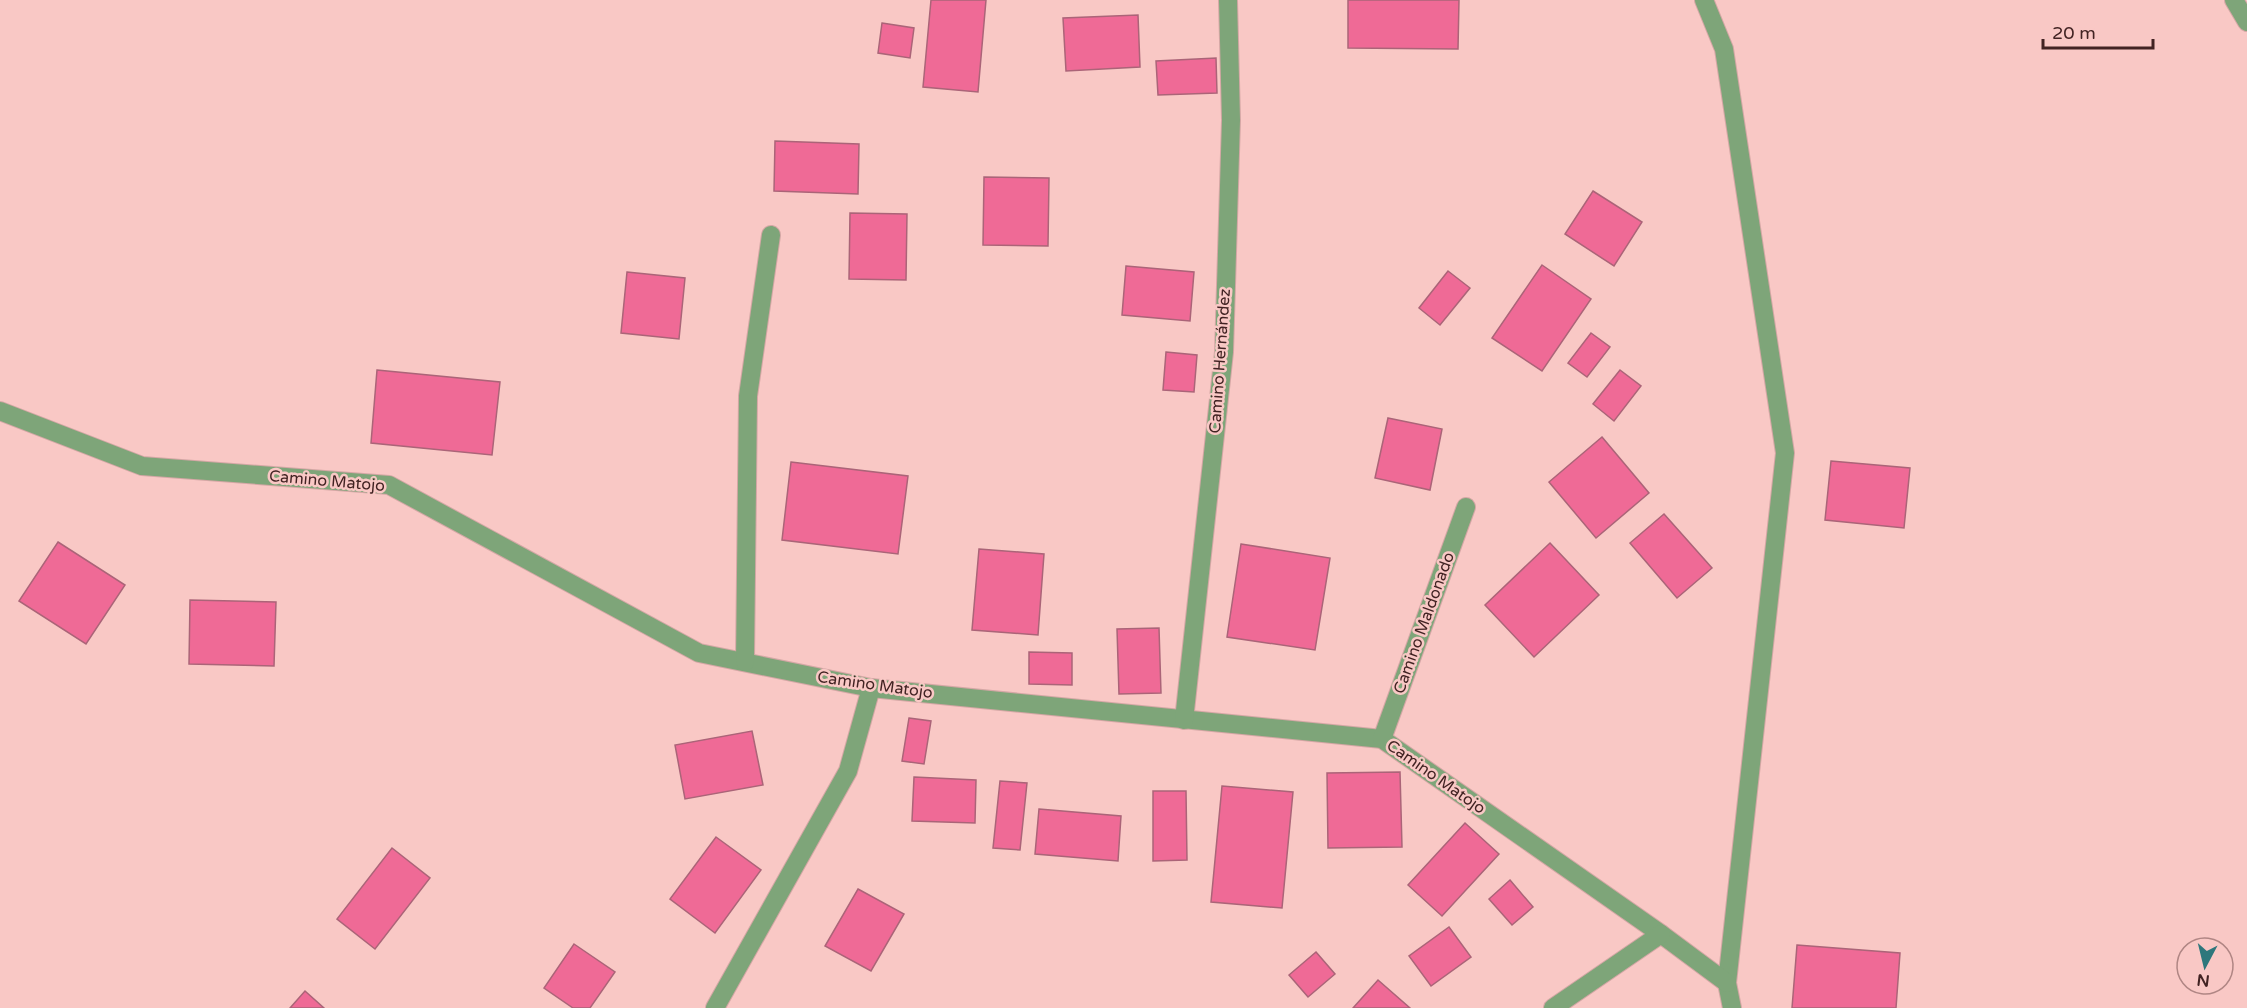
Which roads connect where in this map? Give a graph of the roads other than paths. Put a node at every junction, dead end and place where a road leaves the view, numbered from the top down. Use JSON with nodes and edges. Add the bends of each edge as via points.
{"nodes":[{"id":1,"x":1228,"y":0,"type":"edge"},
{"id":2,"x":1704,"y":0,"type":"edge"},
{"id":3,"x":2234,"y":0,"type":"edge"},
{"id":4,"x":2247,"y":22,"type":"edge"},
{"id":5,"x":771,"y":235,"type":"dead end"},
{"id":6,"x":0,"y":411,"type":"edge"},
{"id":7,"x":1466,"y":507,"type":"dead end"},
{"id":8,"x":746,"y":662,"type":"junction"},
{"id":9,"x":871,"y":688,"type":"junction"},
{"id":10,"x":1184,"y":720,"type":"junction"},
{"id":11,"x":1382,"y":739,"type":"junction"},
{"id":12,"x":1661,"y":934,"type":"junction"},
{"id":13,"x":1727,"y":983,"type":"junction"},
{"id":14,"x":715,"y":1008,"type":"edge"},
{"id":15,"x":1553,"y":1008,"type":"edge"},
{"id":16,"x":1732,"y":1008,"type":"edge"}],
"edges":[{"from":1,"to":10,"type":"street","name":"Camino Hernández","via":[[1231,120],[1224,352]]},
{"from":2,"to":13,"type":"street","via":[[1724,49],[1785,453]]},
{"from":3,"to":4,"type":"street"},
{"from":5,"to":8,"type":"street","via":[[748,396]]},
{"from":6,"to":8,"type":"street","name":"Camino Matojo","via":[[142,466],[389,485],[699,653]]},
{"from":7,"to":11,"type":"street","name":"Camino Maldonado"},
{"from":8,"to":9,"type":"street","name":"Camino Matojo"},
{"from":9,"to":10,"type":"street","name":"Camino Matojo"},
{"from":9,"to":14,"type":"street","via":[[848,771]]},
{"from":10,"to":11,"type":"street","name":"Camino Matojo"},
{"from":11,"to":12,"type":"street","name":"Camino Matojo"},
{"from":12,"to":13,"type":"street","name":"Camino Matojo"},
{"from":12,"to":15,"type":"street"},
{"from":13,"to":16,"type":"street"}]}
